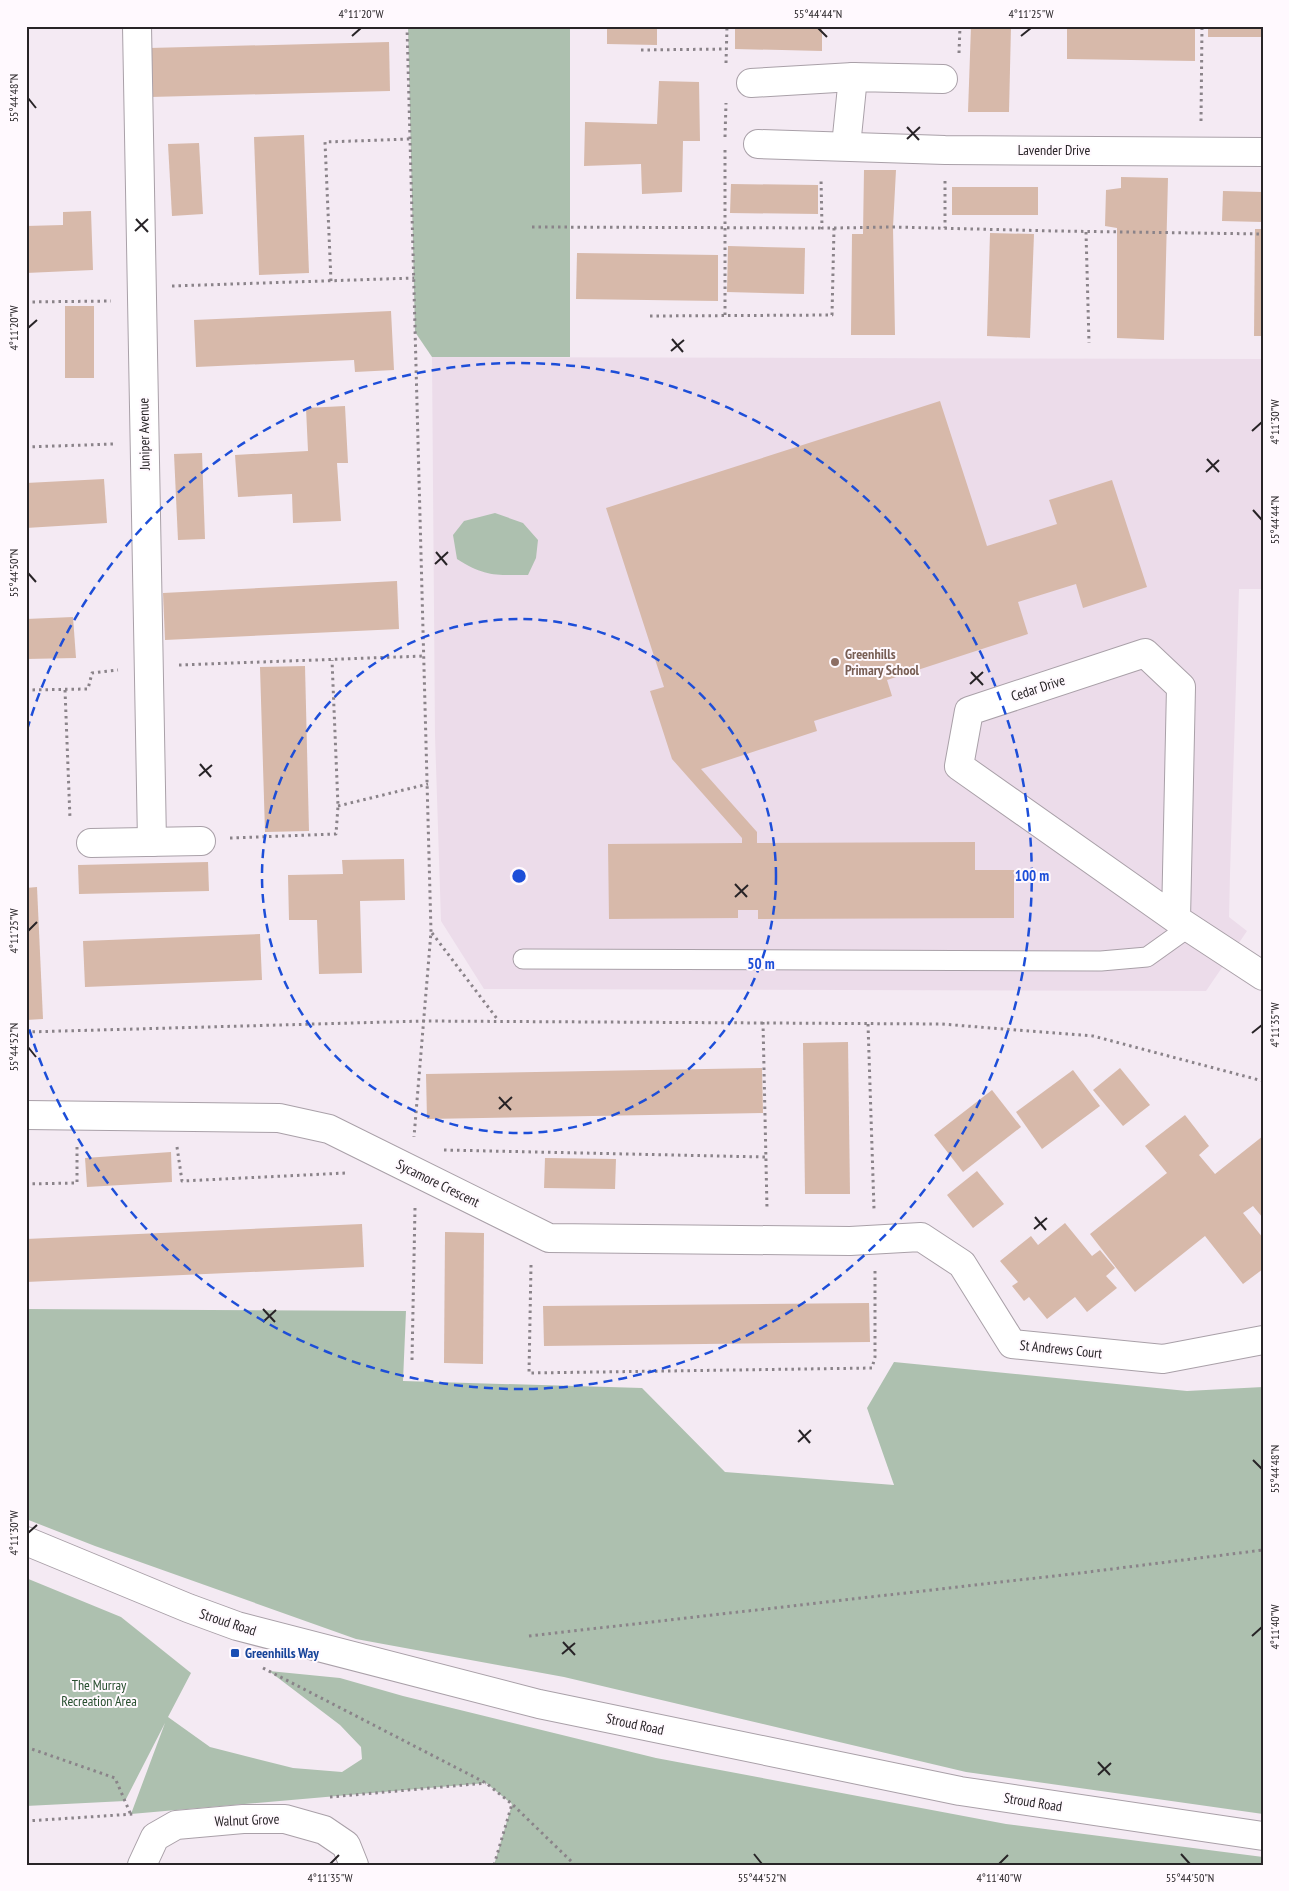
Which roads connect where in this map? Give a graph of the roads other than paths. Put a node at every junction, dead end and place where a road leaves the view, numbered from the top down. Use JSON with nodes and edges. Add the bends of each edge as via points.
{"nodes":[{"id":1,"x":137,"y":26,"type":"edge"},
{"id":2,"x":853,"y":76,"type":"junction"},
{"id":3,"x":943,"y":79,"type":"dead end"},
{"id":4,"x":751,"y":83,"type":"dead end"},
{"id":5,"x":758,"y":144,"type":"dead end"},
{"id":6,"x":833,"y":145,"type":"junction"},
{"id":7,"x":1263,"y":152,"type":"edge"},
{"id":8,"x":201,"y":840,"type":"dead end"},
{"id":9,"x":152,"y":842,"type":"junction"},
{"id":10,"x":91,"y":844,"type":"road end"},
{"id":11,"x":1182,"y":923,"type":"junction"},
{"id":12,"x":523,"y":959,"type":"dead end"},
{"id":13,"x":1263,"y":976,"type":"edge"},
{"id":14,"x":26,"y":1115,"type":"edge"},
{"id":15,"x":863,"y":1240,"type":"joint"},
{"id":16,"x":1263,"y":1340,"type":"edge"},
{"id":17,"x":26,"y":1541,"type":"edge"},
{"id":18,"x":1263,"y":1836,"type":"edge"},
{"id":19,"x":142,"y":1865,"type":"edge"},
{"id":20,"x":354,"y":1865,"type":"edge"}],
"edges":[{"from":1,"to":9,"type":"street","name":"Juniper Avenue"},
{"from":2,"to":3,"type":"street"},
{"from":2,"to":4,"type":"street"},
{"from":2,"to":6,"type":"street"},
{"from":5,"to":6,"type":"street","name":"Lavender Drive"},
{"from":6,"to":7,"type":"street","name":"Lavender Drive","via":[[945,150]]},
{"from":8,"to":9,"type":"street"},
{"from":9,"to":10,"type":"street"},
{"from":11,"to":11,"type":"street","name":"Cedar Drive","via":[[1181,687],[1145,653],[969,711],[958,766]]},
{"from":11,"to":12,"type":"lane","via":[[1147,957],[1101,960]]},
{"from":11,"to":13,"type":"street","name":"Cedar Drive"},
{"from":14,"to":15,"type":"street","name":"Sycamore Crescent","via":[[279,1118],[328,1129],[549,1238]]},
{"from":15,"to":16,"type":"street","name":"St Andrews Court","via":[[921,1237],[962,1264],[1012,1344],[1163,1359]]},
{"from":17,"to":18,"type":"street","name":"Stroud Road","via":[[237,1626],[539,1704],[960,1791]]},
{"from":19,"to":20,"type":"street","name":"Walnut Grove","via":[[155,1837],[176,1825],[243,1818],[285,1818],[324,1830],[346,1845]]}]}
